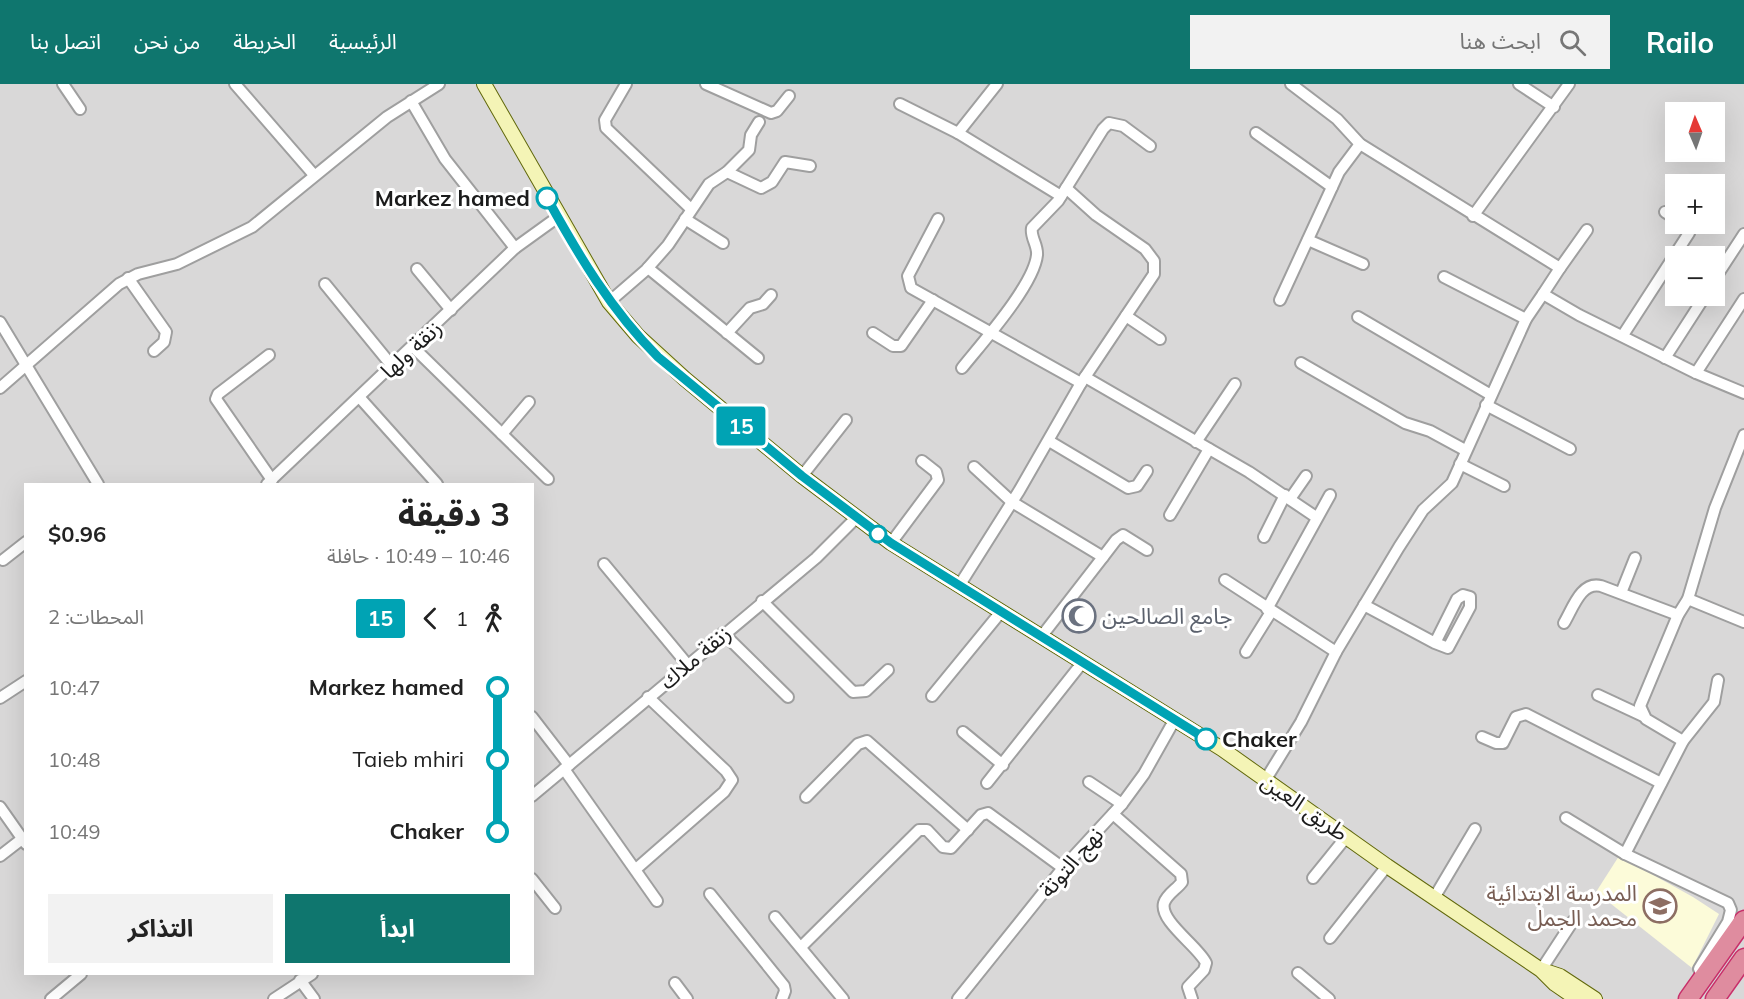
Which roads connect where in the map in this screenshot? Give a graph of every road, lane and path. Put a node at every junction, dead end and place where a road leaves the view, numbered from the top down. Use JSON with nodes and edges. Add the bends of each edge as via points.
{"nodes":[{"id":1,"x":63,"y":84,"type":"edge"},
{"id":2,"x":235,"y":84,"type":"edge"},
{"id":3,"x":439,"y":84,"type":"edge"},
{"id":4,"x":483,"y":84,"type":"edge"},
{"id":5,"x":626,"y":84,"type":"edge"},
{"id":6,"x":706,"y":84,"type":"edge"},
{"id":7,"x":997,"y":84,"type":"edge"},
{"id":8,"x":1291,"y":84,"type":"edge"},
{"id":9,"x":1519,"y":84,"type":"edge"},
{"id":10,"x":1569,"y":84,"type":"edge"},
{"id":11,"x":789,"y":96,"type":"dead end"},
{"id":12,"x":411,"y":101,"type":"junction"},
{"id":13,"x":900,"y":104,"type":"dead end"},
{"id":14,"x":1554,"y":107,"type":"junction"},
{"id":15,"x":80,"y":109,"type":"dead end"},
{"id":16,"x":759,"y":122,"type":"dead end"},
{"id":17,"x":958,"y":133,"type":"junction"},
{"id":18,"x":1256,"y":133,"type":"dead end"},
{"id":19,"x":1360,"y":144,"type":"junction"},
{"id":20,"x":1150,"y":146,"type":"dead end"},
{"id":21,"x":810,"y":166,"type":"dead end"},
{"id":22,"x":727,"y":172,"type":"junction"},
{"id":23,"x":314,"y":175,"type":"junction"},
{"id":24,"x":1332,"y":187,"type":"junction"},
{"id":25,"x":1064,"y":192,"type":"junction"},
{"id":26,"x":692,"y":209,"type":"junction"},
{"id":27,"x":1473,"y":216,"type":"junction"},
{"id":28,"x":558,"y":217,"type":"junction"},
{"id":29,"x":686,"y":219,"type":"junction"},
{"id":30,"x":938,"y":219,"type":"dead end"},
{"id":31,"x":1587,"y":230,"type":"dead end"},
{"id":32,"x":1688,"y":234,"type":"edge"},
{"id":33,"x":1744,"y":234,"type":"edge"},
{"id":34,"x":1308,"y":240,"type":"junction"},
{"id":35,"x":723,"y":243,"type":"dead end"},
{"id":36,"x":516,"y":249,"type":"junction"},
{"id":37,"x":1725,"y":263,"type":"edge"},
{"id":38,"x":1363,"y":264,"type":"dead end"},
{"id":39,"x":648,"y":268,"type":"junction"},
{"id":40,"x":1560,"y":268,"type":"junction"},
{"id":41,"x":417,"y":269,"type":"dead end"},
{"id":42,"x":1444,"y":277,"type":"dead end"},
{"id":43,"x":128,"y":278,"type":"junction"},
{"id":44,"x":325,"y":284,"type":"dead end"},
{"id":45,"x":1543,"y":294,"type":"junction"},
{"id":46,"x":771,"y":295,"type":"dead end"},
{"id":47,"x":1744,"y":299,"type":"edge"},
{"id":48,"x":933,"y":300,"type":"junction"},
{"id":49,"x":1280,"y":300,"type":"dead end"},
{"id":50,"x":609,"y":302,"type":"junction"},
{"id":51,"x":1699,"y":306,"type":"edge"},
{"id":52,"x":452,"y":310,"type":"junction"},
{"id":53,"x":1126,"y":316,"type":"junction"},
{"id":54,"x":1358,"y":317,"type":"dead end"},
{"id":55,"x":1526,"y":320,"type":"junction"},
{"id":56,"x":0,"y":322,"type":"edge"},
{"id":57,"x":991,"y":331,"type":"junction"},
{"id":58,"x":727,"y":333,"type":"junction"},
{"id":59,"x":873,"y":333,"type":"dead end"},
{"id":60,"x":1623,"y":335,"type":"junction"},
{"id":61,"x":1160,"y":339,"type":"dead end"},
{"id":62,"x":413,"y":347,"type":"junction"},
{"id":63,"x":154,"y":351,"type":"dead end"},
{"id":64,"x":269,"y":355,"type":"dead end"},
{"id":65,"x":758,"y":358,"type":"dead end"},
{"id":66,"x":1665,"y":358,"type":"junction"},
{"id":67,"x":1301,"y":363,"type":"dead end"},
{"id":68,"x":27,"y":366,"type":"junction"},
{"id":69,"x":392,"y":366,"type":"junction"},
{"id":70,"x":962,"y":368,"type":"dead end"},
{"id":71,"x":1696,"y":373,"type":"junction"},
{"id":72,"x":1083,"y":380,"type":"junction"},
{"id":73,"x":1235,"y":384,"type":"dead end"},
{"id":74,"x":0,"y":388,"type":"edge"},
{"id":75,"x":1744,"y":393,"type":"edge"},
{"id":76,"x":360,"y":398,"type":"junction"},
{"id":77,"x":1488,"y":400,"type":"junction"},
{"id":78,"x":529,"y":402,"type":"dead end"},
{"id":79,"x":846,"y":420,"type":"dead end"},
{"id":80,"x":502,"y":434,"type":"junction"},
{"id":81,"x":1744,"y":435,"type":"edge"},
{"id":82,"x":1049,"y":441,"type":"junction"},
{"id":83,"x":1196,"y":442,"type":"junction"},
{"id":84,"x":1209,"y":449,"type":"junction"},
{"id":85,"x":1570,"y":449,"type":"dead end"},
{"id":86,"x":1465,"y":450,"type":"junction"},
{"id":87,"x":922,"y":461,"type":"dead end"},
{"id":88,"x":1460,"y":464,"type":"junction"},
{"id":89,"x":974,"y":467,"type":"dead end"},
{"id":90,"x":1147,"y":471,"type":"dead end"},
{"id":91,"x":802,"y":476,"type":"junction"},
{"id":92,"x":1305,"y":476,"type":"dead end"},
{"id":93,"x":548,"y":479,"type":"dead end"},
{"id":94,"x":270,"y":482,"type":"edge"},
{"id":95,"x":97,"y":483,"type":"edge"},
{"id":96,"x":436,"y":483,"type":"edge"},
{"id":97,"x":1504,"y":486,"type":"dead end"},
{"id":98,"x":1330,"y":495,"type":"dead end"},
{"id":99,"x":1287,"y":497,"type":"junction"},
{"id":100,"x":1012,"y":502,"type":"junction"},
{"id":101,"x":1170,"y":515,"type":"dead end"},
{"id":102,"x":1316,"y":517,"type":"junction"},
{"id":103,"x":856,"y":518,"type":"junction"},
{"id":104,"x":1264,"y":537,"type":"dead end"},
{"id":105,"x":891,"y":543,"type":"junction"},
{"id":106,"x":24,"y":544,"type":"edge"},
{"id":107,"x":1147,"y":550,"type":"dead end"},
{"id":108,"x":1103,"y":557,"type":"junction"},
{"id":109,"x":1635,"y":558,"type":"dead end"},
{"id":110,"x":3,"y":560,"type":"dead end"},
{"id":111,"x":604,"y":564,"type":"dead end"},
{"id":112,"x":1225,"y":580,"type":"dead end"},
{"id":113,"x":959,"y":586,"type":"junction"},
{"id":114,"x":1621,"y":593,"type":"junction"},
{"id":115,"x":1688,"y":599,"type":"junction"},
{"id":116,"x":762,"y":601,"type":"junction"},
{"id":117,"x":1364,"y":605,"type":"junction"},
{"id":118,"x":1269,"y":610,"type":"junction"},
{"id":119,"x":1000,"y":613,"type":"junction"},
{"id":120,"x":1678,"y":615,"type":"junction"},
{"id":121,"x":1744,"y":622,"type":"edge"},
{"id":122,"x":1564,"y":623,"type":"dead end"},
{"id":123,"x":723,"y":633,"type":"junction"},
{"id":124,"x":1041,"y":637,"type":"junction"},
{"id":125,"x":1435,"y":644,"type":"junction"},
{"id":126,"x":1246,"y":652,"type":"dead end"},
{"id":127,"x":1336,"y":652,"type":"junction"},
{"id":128,"x":1082,"y":663,"type":"junction"},
{"id":129,"x":687,"y":664,"type":"junction"},
{"id":130,"x":888,"y":670,"type":"dead end"},
{"id":131,"x":1718,"y":680,"type":"dead end"},
{"id":132,"x":24,"y":682,"type":"edge"},
{"id":133,"x":932,"y":696,"type":"dead end"},
{"id":134,"x":1598,"y":696,"type":"dead end"},
{"id":135,"x":648,"y":697,"type":"junction"},
{"id":136,"x":788,"y":697,"type":"dead end"},
{"id":137,"x":0,"y":698,"type":"edge"},
{"id":138,"x":1643,"y":716,"type":"junction"},
{"id":139,"x":1175,"y":719,"type":"junction"},
{"id":140,"x":534,"y":720,"type":"edge"},
{"id":141,"x":963,"y":732,"type":"dead end"},
{"id":142,"x":1482,"y":737,"type":"dead end"},
{"id":143,"x":1683,"y":741,"type":"junction"},
{"id":144,"x":1003,"y":765,"type":"junction"},
{"id":145,"x":566,"y":767,"type":"junction"},
{"id":146,"x":1266,"y":779,"type":"junction"},
{"id":147,"x":1089,"y":782,"type":"dead end"},
{"id":148,"x":987,"y":783,"type":"dead end"},
{"id":149,"x":1661,"y":783,"type":"junction"},
{"id":150,"x":534,"y":794,"type":"edge"},
{"id":151,"x":806,"y":797,"type":"dead end"},
{"id":152,"x":1122,"y":804,"type":"junction"},
{"id":153,"x":0,"y":807,"type":"edge"},
{"id":154,"x":1113,"y":814,"type":"junction"},
{"id":155,"x":1566,"y":818,"type":"dead end"},
{"id":156,"x":1474,"y":829,"type":"dead end"},
{"id":157,"x":968,"y":830,"type":"junction"},
{"id":158,"x":1347,"y":836,"type":"junction"},
{"id":159,"x":24,"y":842,"type":"edge"},
{"id":160,"x":1625,"y":854,"type":"junction"},
{"id":161,"x":0,"y":856,"type":"edge"},
{"id":162,"x":1387,"y":866,"type":"junction"},
{"id":163,"x":1063,"y":868,"type":"junction"},
{"id":164,"x":636,"y":869,"type":"junction"},
{"id":165,"x":1313,"y":878,"type":"dead end"},
{"id":166,"x":534,"y":882,"type":"edge"},
{"id":167,"x":710,"y":894,"type":"dead end"},
{"id":168,"x":1434,"y":898,"type":"junction"},
{"id":169,"x":657,"y":900,"type":"dead end"},
{"id":170,"x":555,"y":908,"type":"dead end"},
{"id":171,"x":775,"y":917,"type":"dead end"},
{"id":172,"x":1744,"y":920,"type":"edge"},
{"id":173,"x":1573,"y":921,"type":"dead end"},
{"id":174,"x":1744,"y":937,"type":"edge"},
{"id":175,"x":1330,"y":938,"type":"dead end"},
{"id":176,"x":801,"y":947,"type":"junction"},
{"id":177,"x":1744,"y":958,"type":"edge"},
{"id":178,"x":1541,"y":970,"type":"junction"},
{"id":179,"x":1744,"y":972,"type":"edge"},
{"id":180,"x":1298,"y":973,"type":"dead end"},
{"id":181,"x":80,"y":975,"type":"edge"},
{"id":182,"x":305,"y":976,"type":"edge"},
{"id":183,"x":1704,"y":976,"type":"junction"},
{"id":184,"x":675,"y":983,"type":"dead end"},
{"id":185,"x":961,"y":998,"type":"edge"},
{"id":186,"x":51,"y":999,"type":"edge"},
{"id":187,"x":274,"y":999,"type":"edge"},
{"id":188,"x":314,"y":999,"type":"edge"},
{"id":189,"x":687,"y":999,"type":"edge"},
{"id":190,"x":782,"y":999,"type":"edge"},
{"id":191,"x":843,"y":999,"type":"edge"},
{"id":192,"x":1192,"y":999,"type":"edge"},
{"id":193,"x":1329,"y":999,"type":"edge"},
{"id":194,"x":1577,"y":999,"type":"edge"},
{"id":195,"x":1595,"y":999,"type":"edge"},
{"id":196,"x":1688,"y":999,"type":"edge"},
{"id":197,"x":1700,"y":999,"type":"edge"},
{"id":198,"x":1715,"y":999,"type":"edge"},
{"id":199,"x":1725,"y":999,"type":"edge"}],
"edges":[{"from":1,"to":15,"type":"street"},
{"from":2,"to":23,"type":"street"},
{"from":3,"to":12,"type":"street"},
{"from":4,"to":28,"type":"main road","name":"طريق العين"},
{"from":5,"to":26,"type":"street","via":[[604,120],[606,128]]},
{"from":6,"to":11,"type":"street","via":[[771,113]]},
{"from":7,"to":17,"type":"street"},
{"from":8,"to":19,"type":"street","via":[[1337,119]]},
{"from":9,"to":14,"type":"street"},
{"from":10,"to":14,"type":"street"},
{"from":12,"to":23,"type":"street"},
{"from":12,"to":36,"type":"street","via":[[445,159]]},
{"from":13,"to":17,"type":"street"},
{"from":14,"to":27,"type":"street"},
{"from":16,"to":22,"type":"street","via":[[751,135],[751,147]]},
{"from":17,"to":25,"type":"street"},
{"from":18,"to":24,"type":"street"},
{"from":19,"to":24,"type":"street"},
{"from":19,"to":27,"type":"street"},
{"from":20,"to":25,"type":"street","via":[[1123,126],[1109,123]]},
{"from":21,"to":22,"type":"street","via":[[784,162],[772,182],[761,188]]},
{"from":22,"to":26,"type":"street","via":[[709,184]]},
{"from":23,"to":43,"type":"street","via":[[272,213],[241,234],[177,264]]},
{"from":24,"to":34,"type":"street"},
{"from":25,"to":53,"type":"street","via":[[1144,249],[1154,261],[1154,274]]},
{"from":25,"to":57,"type":"street","via":[[1032,228],[1037,251],[1034,264],[1010,307]]},
{"from":26,"to":29,"type":"street"},
{"from":27,"to":40,"type":"street"},
{"from":28,"to":36,"type":"street","name":"زنقة ولها"},
{"from":28,"to":50,"type":"main road","name":"طريق العين"},
{"from":29,"to":35,"type":"street"},
{"from":29,"to":39,"type":"street"},
{"from":30,"to":48,"type":"street","via":[[908,280],[911,288]]},
{"from":31,"to":40,"type":"street"},
{"from":32,"to":60,"type":"street"},
{"from":33,"to":37,"type":"street"},
{"from":34,"to":38,"type":"street"},
{"from":34,"to":49,"type":"street"},
{"from":36,"to":52,"type":"street","name":"زنقة ولها"},
{"from":39,"to":50,"type":"street"},
{"from":39,"to":58,"type":"street"},
{"from":40,"to":45,"type":"street"},
{"from":41,"to":52,"type":"street"},
{"from":42,"to":55,"type":"street"},
{"from":43,"to":63,"type":"street","via":[[166,332],[164,342]]},
{"from":43,"to":68,"type":"street"},
{"from":44,"to":69,"type":"street"},
{"from":45,"to":55,"type":"street"},
{"from":45,"to":60,"type":"street"},
{"from":46,"to":58,"type":"street","via":[[763,304],[750,308]]},
{"from":47,"to":71,"type":"street"},
{"from":48,"to":57,"type":"street"},
{"from":48,"to":59,"type":"street","via":[[902,346],[893,346]]},
{"from":50,"to":91,"type":"main road","name":"طريق العين","via":[[658,357]]},
{"from":51,"to":66,"type":"street"},
{"from":52,"to":62,"type":"street","name":"زنقة ولها"},
{"from":53,"to":61,"type":"street"},
{"from":53,"to":72,"type":"street"},
{"from":54,"to":77,"type":"street"},
{"from":55,"to":77,"type":"street"},
{"from":56,"to":68,"type":"street"},
{"from":57,"to":70,"type":"street"},
{"from":57,"to":72,"type":"street"},
{"from":58,"to":65,"type":"street"},
{"from":60,"to":66,"type":"street"},
{"from":62,"to":69,"type":"street","name":"زنقة ولها"},
{"from":62,"to":80,"type":"street"},
{"from":64,"to":94,"type":"street","via":[[216,399]]},
{"from":66,"to":71,"type":"street"},
{"from":67,"to":86,"type":"street","via":[[1405,423]]},
{"from":68,"to":74,"type":"street"},
{"from":68,"to":95,"type":"street"},
{"from":69,"to":76,"type":"street","name":"زنقة ولها"},
{"from":71,"to":75,"type":"street"},
{"from":72,"to":82,"type":"street"},
{"from":72,"to":83,"type":"street"},
{"from":73,"to":83,"type":"street"},
{"from":76,"to":94,"type":"street","name":"زنقة ولها"},
{"from":76,"to":96,"type":"street"},
{"from":77,"to":85,"type":"street"},
{"from":77,"to":86,"type":"street"},
{"from":78,"to":80,"type":"street"},
{"from":79,"to":91,"type":"street"},
{"from":80,"to":93,"type":"street"},
{"from":81,"to":115,"type":"street"},
{"from":82,"to":90,"type":"street","via":[[1128,488],[1137,486]]},
{"from":82,"to":100,"type":"street"},
{"from":83,"to":84,"type":"street"},
{"from":84,"to":99,"type":"street"},
{"from":84,"to":101,"type":"street"},
{"from":86,"to":88,"type":"street"},
{"from":87,"to":105,"type":"street","via":[[936,472],[938,480]]},
{"from":88,"to":97,"type":"street"},
{"from":88,"to":117,"type":"street","via":[[1449,487],[1423,510]]},
{"from":89,"to":100,"type":"street"},
{"from":91,"to":103,"type":"main road","name":"طريق العين"},
{"from":92,"to":99,"type":"street"},
{"from":98,"to":102,"type":"street"},
{"from":99,"to":102,"type":"street"},
{"from":99,"to":104,"type":"street"},
{"from":100,"to":108,"type":"street"},
{"from":100,"to":113,"type":"street"},
{"from":102,"to":118,"type":"street"},
{"from":103,"to":105,"type":"main road","name":"طريق العين"},
{"from":103,"to":116,"type":"street","name":"زنقة ملاك","via":[[816,558]]},
{"from":105,"to":113,"type":"main road","name":"طريق العين"},
{"from":106,"to":110,"type":"street"},
{"from":107,"to":108,"type":"street","via":[[1121,535]]},
{"from":108,"to":124,"type":"street"},
{"from":109,"to":114,"type":"street"},
{"from":111,"to":129,"type":"street"},
{"from":112,"to":118,"type":"street"},
{"from":113,"to":119,"type":"main road","name":"طريق العين"},
{"from":114,"to":120,"type":"street"},
{"from":114,"to":122,"type":"street","via":[[1587,586]]},
{"from":115,"to":120,"type":"street"},
{"from":115,"to":121,"type":"street"},
{"from":116,"to":123,"type":"street","name":"زنقة ملاك"},
{"from":116,"to":130,"type":"street","via":[[853,692],[866,691]]},
{"from":117,"to":125,"type":"street"},
{"from":117,"to":127,"type":"street"},
{"from":118,"to":126,"type":"street"},
{"from":118,"to":127,"type":"street"},
{"from":119,"to":124,"type":"main road","name":"طريق العين"},
{"from":119,"to":133,"type":"street"},
{"from":120,"to":138,"type":"street","via":[[1640,706]]},
{"from":123,"to":129,"type":"street","name":"زنقة ملاك"},
{"from":123,"to":136,"type":"street"},
{"from":124,"to":128,"type":"main road","name":"طريق العين"},
{"from":125,"to":125,"type":"street","via":[[1457,599],[1463,595],[1470,597],[1470,607],[1451,646]]},
{"from":127,"to":146,"type":"street","via":[[1301,722]]},
{"from":128,"to":139,"type":"main road","name":"طريق العين"},
{"from":128,"to":144,"type":"street"},
{"from":129,"to":135,"type":"street","name":"زنقة ملاك"},
{"from":131,"to":143,"type":"street","via":[[1714,702]]},
{"from":132,"to":137,"type":"street"},
{"from":134,"to":138,"type":"street"},
{"from":135,"to":145,"type":"street","name":"زنقة ملاك"},
{"from":135,"to":164,"type":"street","via":[[732,780],[724,792]]},
{"from":138,"to":143,"type":"street"},
{"from":139,"to":146,"type":"main road","name":"طريق العين"},
{"from":139,"to":152,"type":"street","name":"نهج التوتة"},
{"from":140,"to":145,"type":"street"},
{"from":141,"to":144,"type":"street"},
{"from":142,"to":149,"type":"street","via":[[1503,743],[1516,717],[1526,714]]},
{"from":143,"to":149,"type":"street"},
{"from":144,"to":148,"type":"street"},
{"from":145,"to":150,"type":"street","name":"زنقة ملاك"},
{"from":145,"to":164,"type":"street"},
{"from":146,"to":158,"type":"main road","name":"طريق العين"},
{"from":147,"to":152,"type":"street"},
{"from":149,"to":160,"type":"street"},
{"from":151,"to":157,"type":"street","via":[[858,744],[867,741]]},
{"from":152,"to":154,"type":"street","name":"نهج التوتة"},
{"from":153,"to":159,"type":"street"},
{"from":154,"to":163,"type":"street","name":"نهج التوتة"},
{"from":154,"to":192,"type":"street","via":[[1181,874],[1182,882],[1168,896],[1164,910],[1206,963],[1188,987]]},
{"from":155,"to":160,"type":"street"},
{"from":156,"to":168,"type":"street"},
{"from":157,"to":163,"type":"street","via":[[981,815],[988,813]]},
{"from":157,"to":176,"type":"street","via":[[948,849],[927,830],[919,830]]},
{"from":158,"to":162,"type":"main road","name":"طريق العين"},
{"from":158,"to":165,"type":"street"},
{"from":159,"to":161,"type":"street"},
{"from":160,"to":183,"type":"street","via":[[1722,898],[1730,906],[1728,921],[1699,969]]},
{"from":162,"to":168,"type":"main road","name":"طريق العين"},
{"from":162,"to":175,"type":"street"},
{"from":163,"to":185,"type":"street","name":"نهج التوتة"},
{"from":164,"to":169,"type":"street"},
{"from":166,"to":170,"type":"street"},
{"from":167,"to":190,"type":"street","via":[[784,986]]},
{"from":168,"to":178,"type":"main road","name":"طريق العين"},
{"from":171,"to":176,"type":"street"},
{"from":172,"to":183,"type":"highway"},
{"from":173,"to":178,"type":"street"},
{"from":174,"to":197,"type":"highway"},
{"from":176,"to":191,"type":"street"},
{"from":177,"to":198,"type":"highway"},
{"from":178,"to":194,"type":"main road","name":"طريق العين"},
{"from":178,"to":195,"type":"main road","name":"طريق العين","via":[[1560,976]]},
{"from":179,"to":199,"type":"highway"},
{"from":180,"to":193,"type":"street"},
{"from":181,"to":186,"type":"street"},
{"from":182,"to":187,"type":"street"},
{"from":182,"to":188,"type":"street"},
{"from":183,"to":196,"type":"highway"},
{"from":184,"to":189,"type":"street"}]}
